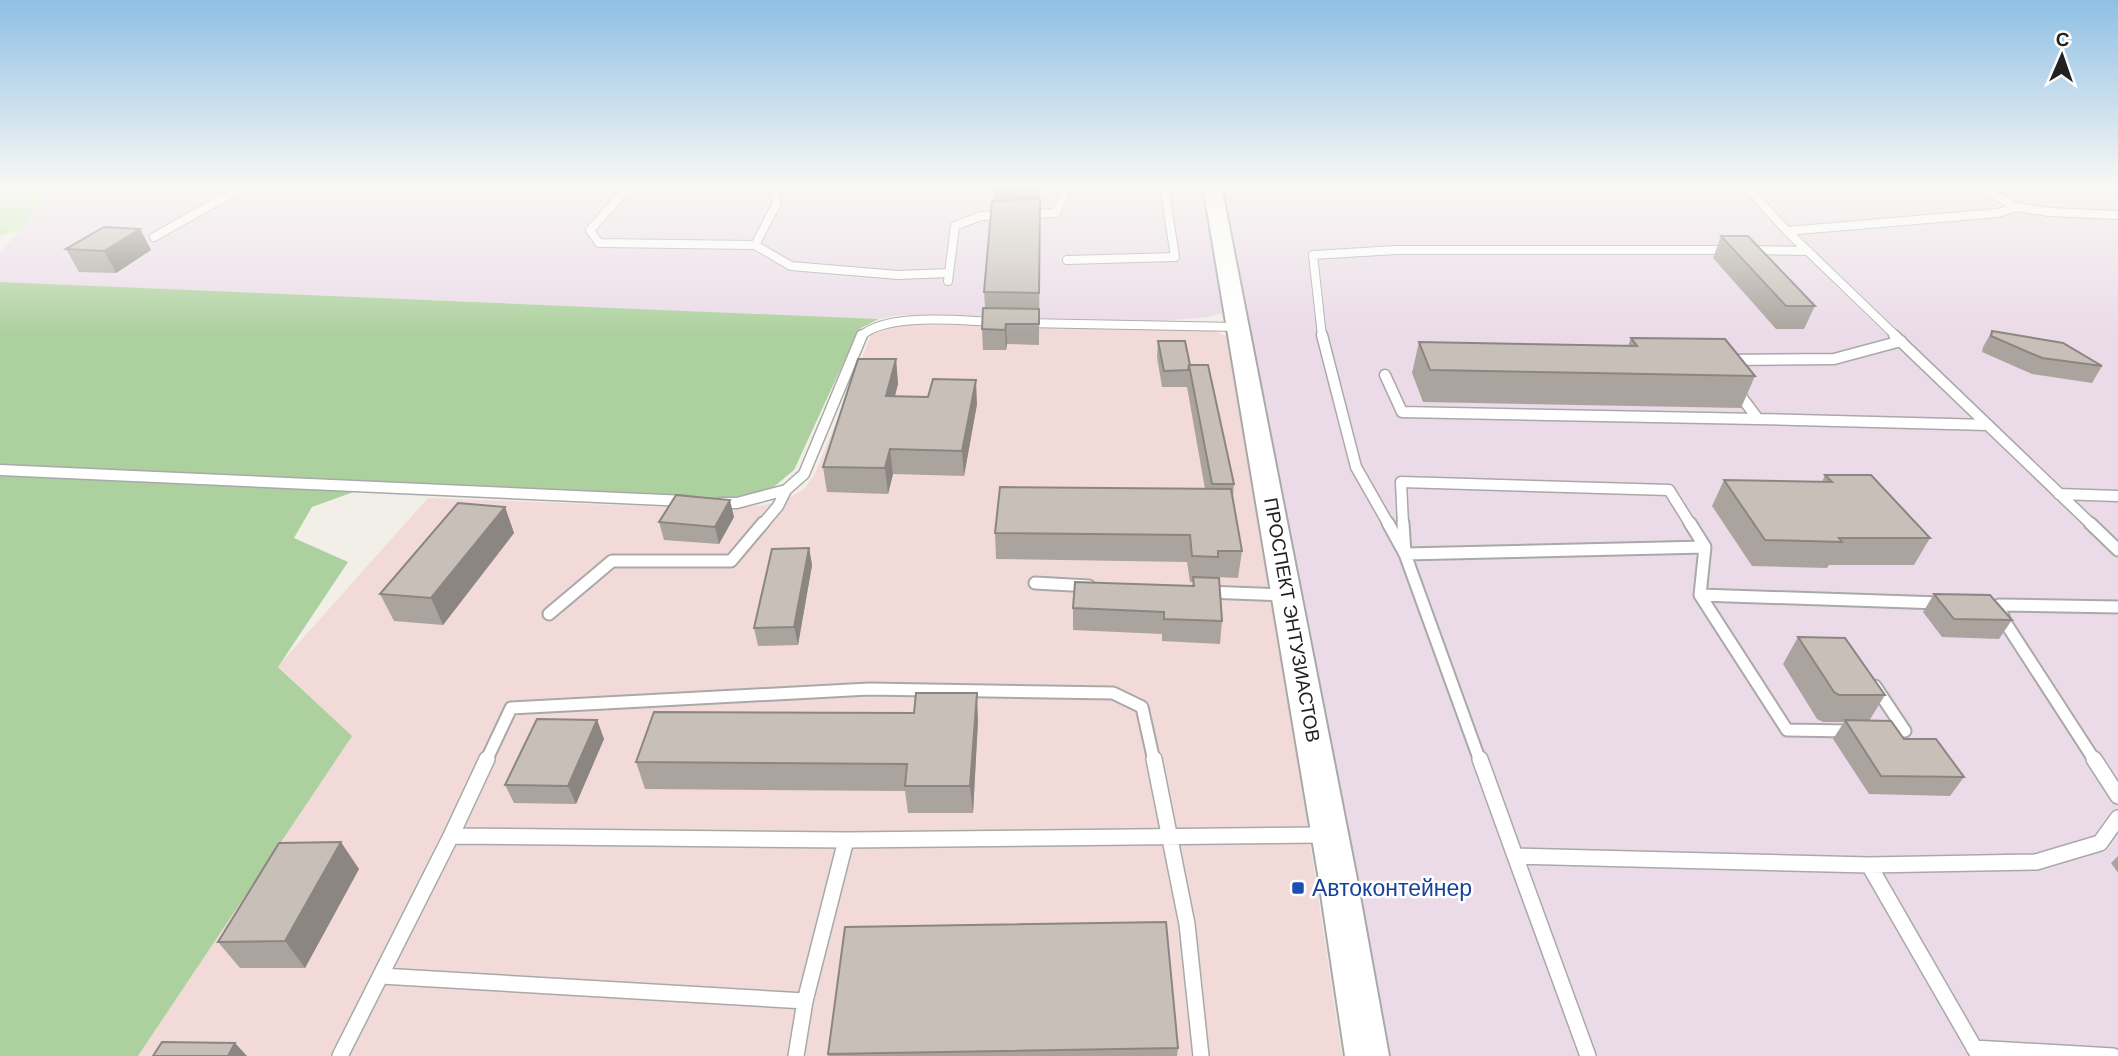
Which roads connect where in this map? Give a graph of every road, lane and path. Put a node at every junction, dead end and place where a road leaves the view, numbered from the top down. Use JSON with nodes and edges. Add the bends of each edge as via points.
{"nodes":[{"id":1,"x":160,"y":234,"type":"edge"},
{"id":2,"x":593,"y":234,"type":"edge"},
{"id":3,"x":761,"y":234,"type":"edge"},
{"id":4,"x":954,"y":234,"type":"edge"},
{"id":5,"x":1172,"y":234,"type":"edge"},
{"id":6,"x":1221,"y":234,"type":"edge"},
{"id":7,"x":1790,"y":234,"type":"edge"},
{"id":8,"x":155,"y":237,"type":"dead end"},
{"id":9,"x":755,"y":245,"type":"junction"},
{"id":10,"x":1808,"y":251,"type":"junction"},
{"id":11,"x":1067,"y":260,"type":"dead end"},
{"id":12,"x":1003,"y":322,"type":"edge"},
{"id":13,"x":1017,"y":322,"type":"edge"},
{"id":14,"x":1238,"y":327,"type":"junction"},
{"id":15,"x":1901,"y":341,"type":"junction"},
{"id":16,"x":1721,"y":370,"type":"edge"},
{"id":17,"x":1385,"y":375,"type":"dead end"},
{"id":18,"x":1729,"y":380,"type":"edge"},
{"id":19,"x":1758,"y":419,"type":"junction"},
{"id":20,"x":1988,"y":425,"type":"junction"},
{"id":21,"x":0,"y":470,"type":"edge"},
{"id":22,"x":786,"y":490,"type":"junction"},
{"id":23,"x":2059,"y":494,"type":"junction"},
{"id":24,"x":2118,"y":496,"type":"edge"},
{"id":25,"x":695,"y":502,"type":"edge"},
{"id":26,"x":709,"y":502,"type":"edge"},
{"id":27,"x":1705,"y":547,"type":"junction"},
{"id":28,"x":2118,"y":550,"type":"edge"},
{"id":29,"x":1405,"y":554,"type":"junction"},
{"id":30,"x":1035,"y":583,"type":"dead end"},
{"id":31,"x":1104,"y":586,"type":"edge"},
{"id":32,"x":1188,"y":591,"type":"edge"},
{"id":33,"x":1287,"y":595,"type":"junction"},
{"id":34,"x":1700,"y":595,"type":"junction"},
{"id":35,"x":1958,"y":604,"type":"edge"},
{"id":36,"x":1985,"y":605,"type":"edge"},
{"id":37,"x":1999,"y":605,"type":"junction"},
{"id":38,"x":2118,"y":607,"type":"edge"},
{"id":39,"x":549,"y":614,"type":"dead end"},
{"id":40,"x":1868,"y":675,"type":"edge"},
{"id":41,"x":2118,"y":796,"type":"edge"},
{"id":42,"x":2118,"y":818,"type":"edge"},
{"id":43,"x":1171,"y":835,"type":"junction"},
{"id":44,"x":1330,"y":835,"type":"junction"},
{"id":45,"x":451,"y":836,"type":"junction"},
{"id":46,"x":846,"y":840,"type":"junction"},
{"id":47,"x":1514,"y":856,"type":"junction"},
{"id":48,"x":1869,"y":865,"type":"junction"},
{"id":49,"x":381,"y":976,"type":"junction"},
{"id":50,"x":805,"y":1001,"type":"junction"},
{"id":51,"x":1976,"y":1052,"type":"edge"},
{"id":52,"x":340,"y":1056,"type":"edge"},
{"id":53,"x":796,"y":1056,"type":"edge"},
{"id":54,"x":1201,"y":1056,"type":"edge"},
{"id":55,"x":1367,"y":1056,"type":"edge"},
{"id":56,"x":1588,"y":1056,"type":"edge"},
{"id":57,"x":2113,"y":1056,"type":"edge"}],
"edges":[{"from":1,"to":8,"type":"lane"},
{"from":2,"to":9,"type":"lane","via":[[599,243]]},
{"from":3,"to":9,"type":"lane"},
{"from":4,"to":9,"type":"lane","via":[[948,277],[791,266]]},
{"from":5,"to":11,"type":"lane","via":[[1175,257]]},
{"from":6,"to":14,"type":"street","name":"ПРОСПЕКТ ЭНТУЗИАСТОВ"},
{"from":7,"to":10,"type":"lane"},
{"from":10,"to":15,"type":"lane"},
{"from":10,"to":29,"type":"lane","via":[[1396,250],[1313,255],[1322,339],[1356,467]]},
{"from":12,"to":22,"type":"lane","via":[[906,320],[862,334],[804,474]]},
{"from":13,"to":14,"type":"lane"},
{"from":14,"to":33,"type":"street","name":"ПРОСПЕКТ ЭНТУЗИАСТОВ"},
{"from":15,"to":16,"type":"lane","via":[[1834,359],[1714,360]]},
{"from":15,"to":20,"type":"lane"},
{"from":17,"to":19,"type":"lane","via":[[1402,412]]},
{"from":18,"to":19,"type":"lane"},
{"from":19,"to":20,"type":"lane"},
{"from":20,"to":23,"type":"lane"},
{"from":21,"to":25,"type":"lane"},
{"from":22,"to":26,"type":"lane","via":[[737,503]]},
{"from":22,"to":39,"type":"lane","via":[[731,561],[612,561]]},
{"from":23,"to":24,"type":"lane"},
{"from":23,"to":28,"type":"lane"},
{"from":27,"to":29,"type":"lane"},
{"from":27,"to":29,"type":"lane","via":[[1670,490],[1401,482]]},
{"from":27,"to":34,"type":"lane"},
{"from":29,"to":47,"type":"lane"},
{"from":30,"to":31,"type":"lane"},
{"from":32,"to":33,"type":"lane"},
{"from":33,"to":44,"type":"street","name":"ПРОСПЕКТ ЭНТУЗИАСТОВ"},
{"from":34,"to":35,"type":"lane"},
{"from":34,"to":40,"type":"lane","via":[[1787,730],[1905,731]]},
{"from":36,"to":37,"type":"lane"},
{"from":37,"to":38,"type":"lane"},
{"from":37,"to":41,"type":"lane","via":[[2005,622]]},
{"from":42,"to":48,"type":"lane","via":[[2100,844],[2036,862]]},
{"from":43,"to":44,"type":"lane"},
{"from":43,"to":45,"type":"lane","via":[[1142,707],[1113,693],[869,689],[511,708]]},
{"from":43,"to":46,"type":"lane"},
{"from":43,"to":54,"type":"lane"},
{"from":44,"to":55,"type":"street","name":"ПРОСПЕКТ ЭНТУЗИАСТОВ"},
{"from":45,"to":46,"type":"lane"},
{"from":45,"to":49,"type":"lane"},
{"from":46,"to":50,"type":"lane"},
{"from":47,"to":48,"type":"lane"},
{"from":47,"to":56,"type":"lane"},
{"from":48,"to":51,"type":"lane"},
{"from":49,"to":50,"type":"lane"},
{"from":49,"to":52,"type":"lane"},
{"from":50,"to":53,"type":"lane"},
{"from":51,"to":57,"type":"lane"}]}
